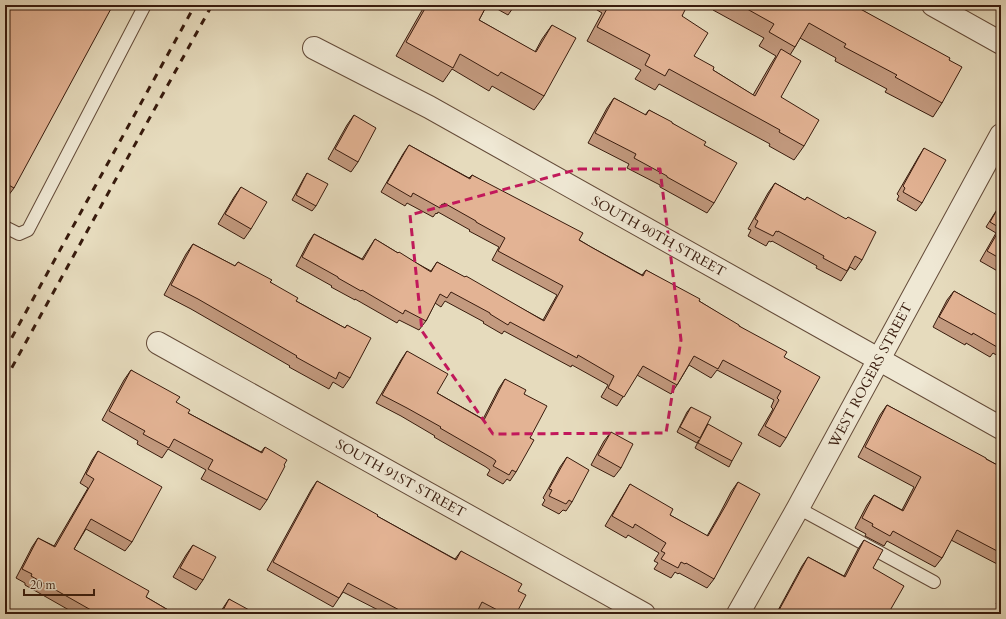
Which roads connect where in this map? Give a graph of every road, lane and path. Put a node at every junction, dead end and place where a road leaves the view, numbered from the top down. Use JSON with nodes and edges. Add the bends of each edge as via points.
{"nodes":[{"id":1,"x":145,"y":5,"type":"edge"},
{"id":2,"x":933,"y":5,"type":"edge"},
{"id":3,"x":1001,"y":43,"type":"edge"},
{"id":4,"x":314,"y":48,"type":"dead end"},
{"id":5,"x":1001,"y":134,"type":"edge"},
{"id":6,"x":5,"y":228,"type":"edge"},
{"id":7,"x":158,"y":343,"type":"dead end"},
{"id":8,"x":878,"y":359,"type":"junction"},
{"id":9,"x":1001,"y":428,"type":"edge"},
{"id":10,"x":798,"y":508,"type":"junction"},
{"id":11,"x":934,"y":582,"type":"dead end"},
{"id":12,"x":644,"y":614,"type":"edge"},
{"id":13,"x":738,"y":614,"type":"edge"}],
"edges":[{"from":1,"to":6,"type":"lane","via":[[28,230],[19,234]]},
{"from":2,"to":3,"type":"street"},
{"from":4,"to":8,"type":"street","name":"SOUTH 90TH STREET","via":[[429,107]]},
{"from":5,"to":8,"type":"street","name":"WEST ROGERS STREET"},
{"from":7,"to":12,"type":"street","name":"SOUTH 91ST STREET"},
{"from":8,"to":9,"type":"street","name":"SOUTH 90TH STREET"},
{"from":8,"to":10,"type":"street","name":"WEST ROGERS STREET"},
{"from":10,"to":11,"type":"lane"},
{"from":10,"to":13,"type":"street","name":"WEST ROGERS STREET"}]}
